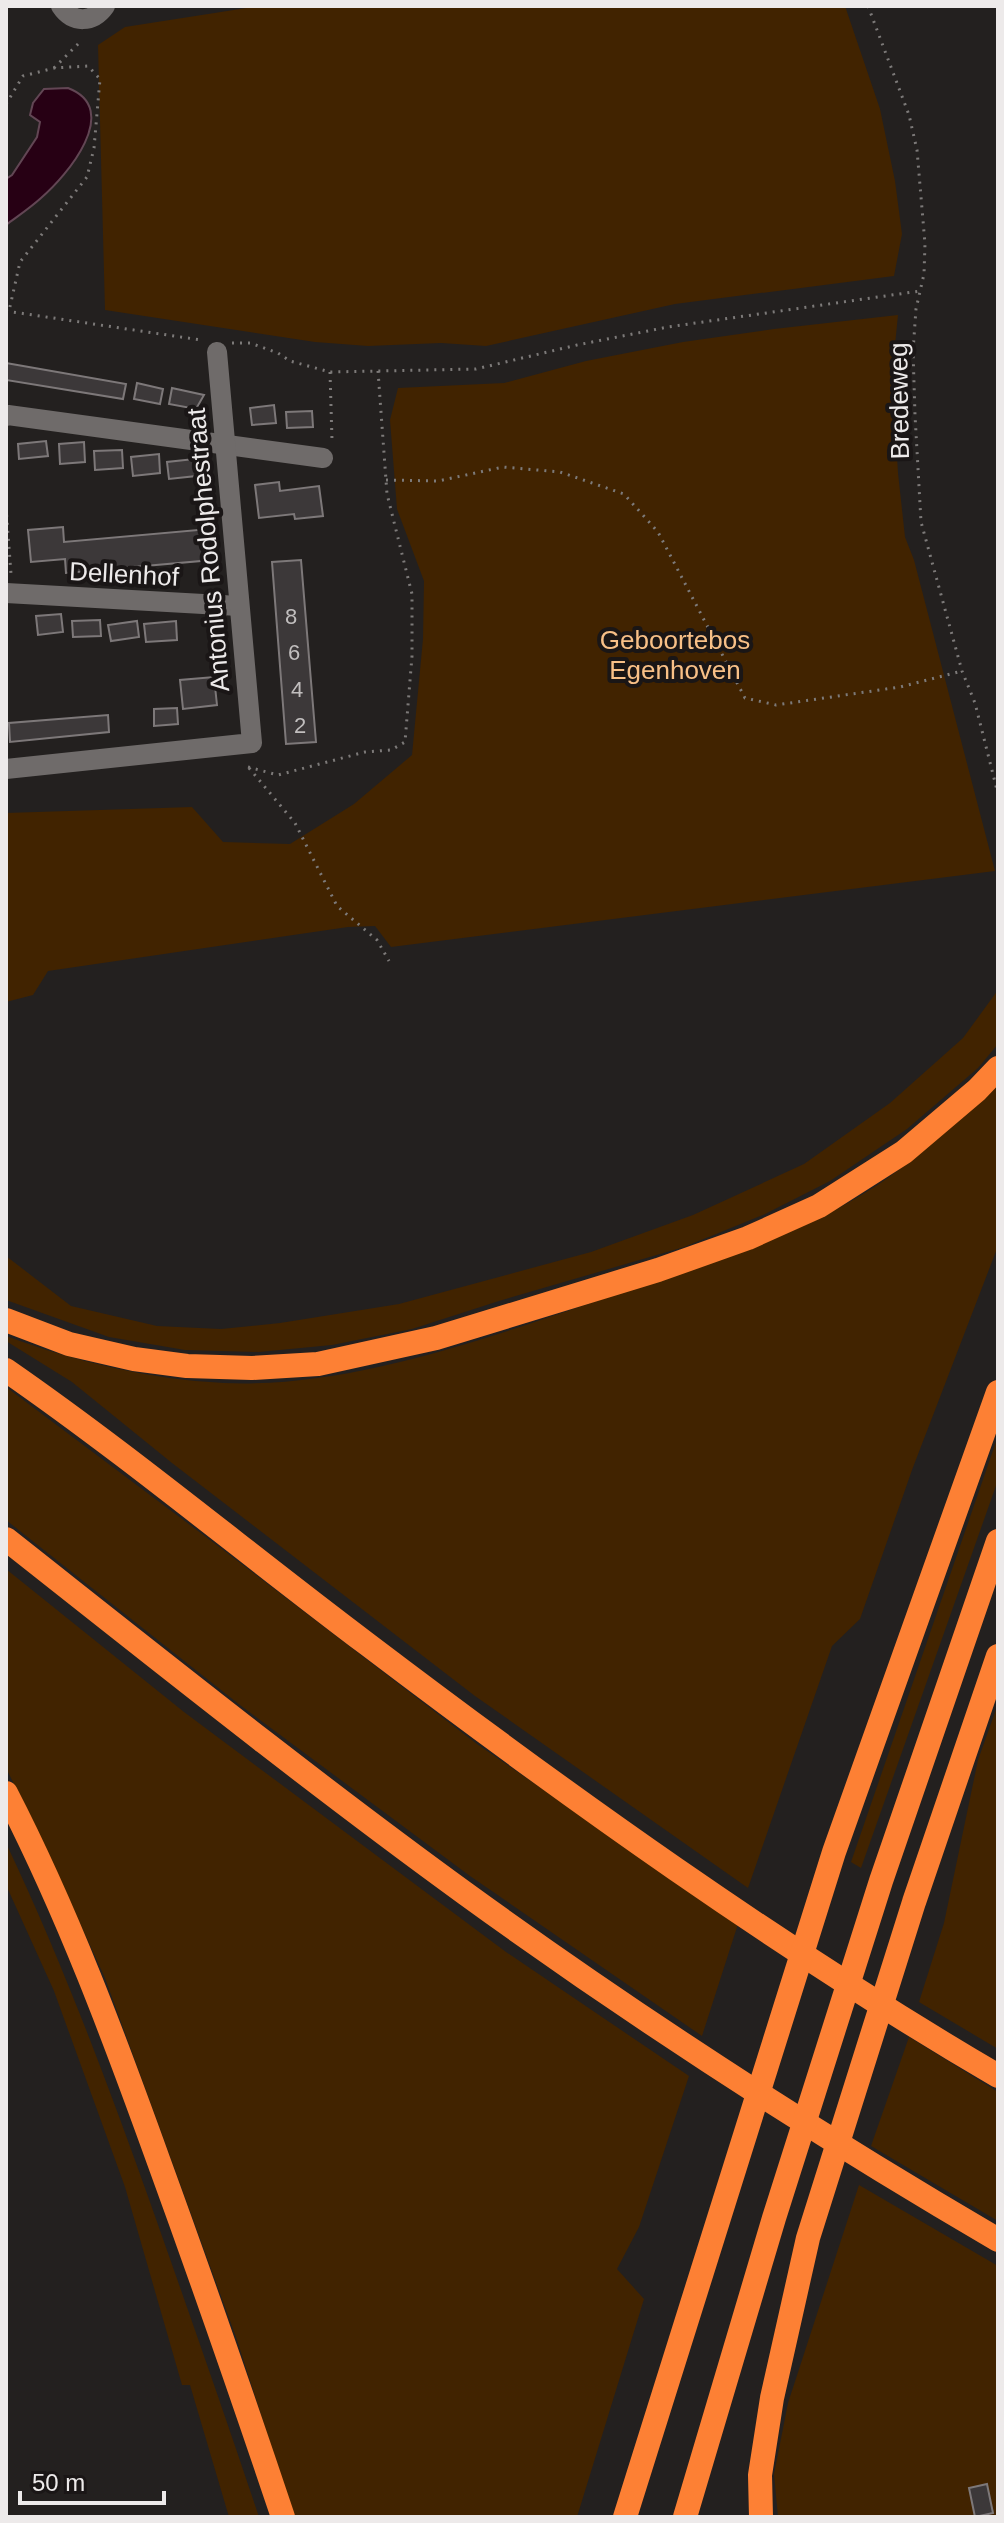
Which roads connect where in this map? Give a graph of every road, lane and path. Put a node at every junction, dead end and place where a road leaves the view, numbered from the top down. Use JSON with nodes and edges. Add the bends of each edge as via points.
{"nodes":[{"id":1,"x":61,"y":6,"type":"edge"},
{"id":2,"x":105,"y":6,"type":"edge"},
{"id":3,"x":868,"y":6,"type":"edge"},
{"id":4,"x":88,"y":19,"type":"junction"},
{"id":5,"x":54,"y":68,"type":"junction"},
{"id":6,"x":6,"y":104,"type":"edge"},
{"id":7,"x":920,"y":291,"type":"junction"},
{"id":8,"x":8,"y":311,"type":"edge"},
{"id":9,"x":199,"y":339,"type":"dead end"},
{"id":10,"x":218,"y":347,"type":"joint"},
{"id":11,"x":378,"y":371,"type":"junction"},
{"id":12,"x":330,"y":372,"type":"junction"},
{"id":13,"x":6,"y":416,"type":"edge"},
{"id":14,"x":225,"y":444,"type":"junction"},
{"id":15,"x":323,"y":458,"type":"joint"},
{"id":16,"x":386,"y":480,"type":"junction"},
{"id":17,"x":6,"y":507,"type":"edge"},
{"id":18,"x":9,"y":593,"type":"edge"},
{"id":19,"x":239,"y":606,"type":"junction"},
{"id":20,"x":962,"y":671,"type":"junction"},
{"id":21,"x":6,"y":769,"type":"edge"},
{"id":22,"x":998,"y":794,"type":"edge"},
{"id":23,"x":389,"y":961,"type":"dead end"},
{"id":24,"x":998,"y":1068,"type":"edge"},
{"id":25,"x":6,"y":1320,"type":"edge"},
{"id":26,"x":6,"y":1370,"type":"edge"},
{"id":27,"x":998,"y":1392,"type":"edge"},
{"id":28,"x":6,"y":1539,"type":"edge"},
{"id":29,"x":998,"y":1541,"type":"edge"},
{"id":30,"x":998,"y":1656,"type":"edge"},
{"id":31,"x":6,"y":1793,"type":"edge"},
{"id":32,"x":998,"y":2076,"type":"edge"},
{"id":33,"x":998,"y":2240,"type":"edge"},
{"id":34,"x":283,"y":2517,"type":"edge"},
{"id":35,"x":625,"y":2517,"type":"edge"},
{"id":36,"x":685,"y":2517,"type":"edge"},
{"id":37,"x":761,"y":2517,"type":"edge"}],
"edges":[{"from":1,"to":4,"type":"street","via":[[71,17]]},
{"from":2,"to":4,"type":"street"},
{"from":3,"to":7,"type":"path","name":"Bredeweg","via":[[917,150],[925,244]]},
{"from":4,"to":5,"type":"path","via":[[88,36]]},
{"from":5,"to":6,"type":"path","via":[[23,76]]},
{"from":5,"to":8,"type":"path","via":[[88,66],[100,79],[94,148],[87,177],[20,262]]},
{"from":7,"to":11,"type":"path","via":[[668,327],[476,369]]},
{"from":7,"to":20,"type":"path","name":"Bredeweg","via":[[913,351],[921,522]]},
{"from":8,"to":9,"type":"path"},
{"from":10,"to":12,"type":"path","via":[[250,343]]},
{"from":10,"to":14,"type":"street","name":"Antonius Rodolphestraat"},
{"from":11,"to":12,"type":"path"},
{"from":11,"to":16,"type":"path"},
{"from":12,"to":15,"type":"path","via":[[332,459]]},
{"from":13,"to":14,"type":"street"},
{"from":14,"to":15,"type":"street"},
{"from":14,"to":19,"type":"street","name":"Antonius Rodolphestraat"},
{"from":16,"to":20,"type":"path","via":[[438,481],[503,467],[560,472],[624,494],[658,532],[745,698],[776,705],[900,687]]},
{"from":16,"to":23,"type":"path","via":[[412,594],[405,742],[391,750],[278,775],[248,767],[295,823],[337,906],[377,940]]},
{"from":17,"to":18,"type":"path"},
{"from":18,"to":19,"type":"street","name":"Dellenhof"},
{"from":19,"to":21,"type":"street","name":"Antonius Rodolphestraat","via":[[252,743]]},
{"from":20,"to":22,"type":"path","name":"Bredeweg"},
{"from":24,"to":25,"type":"highway","via":[[904,1152],[819,1206],[658,1270],[377,1353],[318,1364],[187,1366],[69,1344]]},
{"from":26,"to":32,"type":"highway","via":[[536,1770],[709,1892]]},
{"from":27,"to":35,"type":"highway","via":[[834,1852]]},
{"from":28,"to":33,"type":"highway","via":[[475,1901],[683,2045]]},
{"from":29,"to":36,"type":"highway","via":[[881,1881]]},
{"from":30,"to":37,"type":"highway","via":[[808,2238],[772,2398],[760,2475]]},
{"from":31,"to":34,"type":"highway","via":[[108,2024]]}]}
